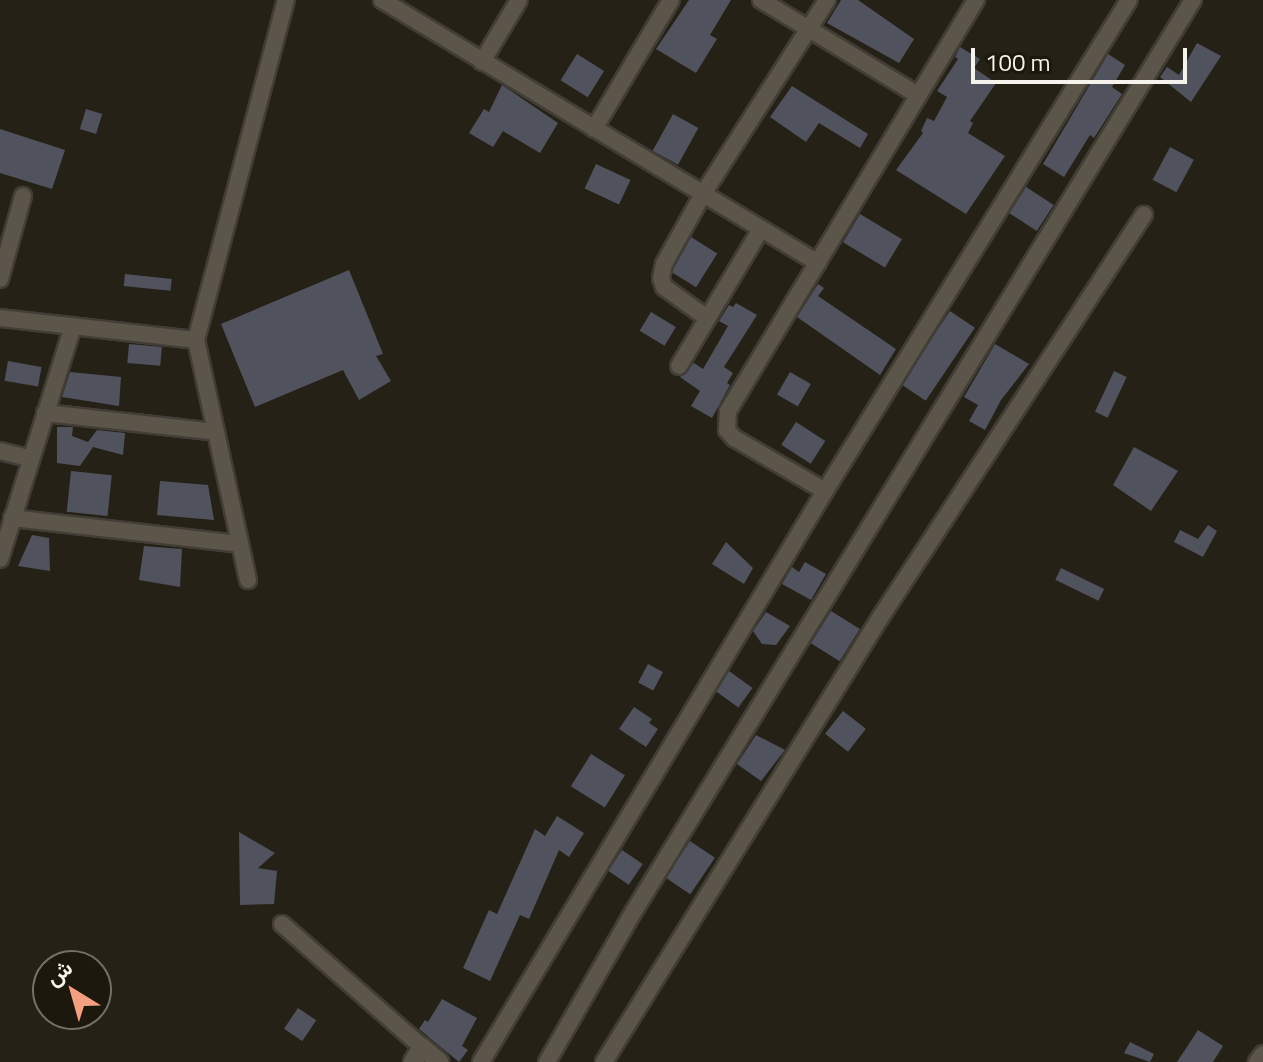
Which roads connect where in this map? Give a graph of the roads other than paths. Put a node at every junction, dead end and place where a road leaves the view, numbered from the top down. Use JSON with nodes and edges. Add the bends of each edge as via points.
{"nodes":[{"id":1,"x":286,"y":0,"type":"edge"},
{"id":2,"x":382,"y":0,"type":"edge"},
{"id":3,"x":519,"y":0,"type":"edge"},
{"id":4,"x":671,"y":0,"type":"edge"},
{"id":5,"x":761,"y":0,"type":"edge"},
{"id":6,"x":827,"y":0,"type":"edge"},
{"id":7,"x":976,"y":0,"type":"edge"},
{"id":8,"x":1129,"y":0,"type":"edge"},
{"id":9,"x":1193,"y":0,"type":"edge"},
{"id":10,"x":810,"y":30,"type":"junction"},
{"id":11,"x":482,"y":62,"type":"junction"},
{"id":12,"x":918,"y":95,"type":"junction"},
{"id":13,"x":594,"y":129,"type":"junction"},
{"id":14,"x":703,"y":194,"type":"junction"},
{"id":15,"x":23,"y":196,"type":"dead end"},
{"id":16,"x":1144,"y":215,"type":"dead end"},
{"id":17,"x":761,"y":229,"type":"junction"},
{"id":18,"x":818,"y":263,"type":"junction"},
{"id":19,"x":0,"y":279,"type":"edge"},
{"id":20,"x":0,"y":318,"type":"edge"},
{"id":21,"x":707,"y":318,"type":"junction"},
{"id":22,"x":73,"y":326,"type":"junction"},
{"id":23,"x":196,"y":340,"type":"junction"},
{"id":24,"x":679,"y":366,"type":"dead end"},
{"id":25,"x":45,"y":413,"type":"junction"},
{"id":26,"x":216,"y":432,"type":"junction"},
{"id":27,"x":0,"y":451,"type":"edge"},
{"id":28,"x":31,"y":459,"type":"junction"},
{"id":29,"x":825,"y":491,"type":"junction"},
{"id":30,"x":12,"y":518,"type":"junction"},
{"id":31,"x":240,"y":544,"type":"junction"},
{"id":32,"x":0,"y":559,"type":"edge"},
{"id":33,"x":248,"y":580,"type":"dead end"},
{"id":34,"x":282,"y":924,"type":"dead end"},
{"id":35,"x":1263,"y":1054,"type":"edge"},
{"id":36,"x":417,"y":1055,"type":"edge"},
{"id":37,"x":439,"y":1062,"type":"edge"},
{"id":38,"x":481,"y":1062,"type":"edge"},
{"id":39,"x":547,"y":1062,"type":"edge"},
{"id":40,"x":604,"y":1062,"type":"edge"},
{"id":41,"x":1257,"y":1062,"type":"edge"}],
"edges":[{"from":1,"to":23,"type":"street"},
{"from":2,"to":11,"type":"street"},
{"from":3,"to":11,"type":"street"},
{"from":4,"to":13,"type":"street"},
{"from":5,"to":10,"type":"street"},
{"from":6,"to":10,"type":"street"},
{"from":7,"to":12,"type":"street"},
{"from":8,"to":29,"type":"street"},
{"from":9,"to":39,"type":"street"},
{"from":10,"to":12,"type":"street"},
{"from":10,"to":14,"type":"street"},
{"from":11,"to":13,"type":"street"},
{"from":12,"to":18,"type":"street"},
{"from":13,"to":14,"type":"street"},
{"from":14,"to":17,"type":"street"},
{"from":14,"to":21,"type":"street","via":[[661,278],[664,287]]},
{"from":15,"to":19,"type":"street"},
{"from":16,"to":40,"type":"street","via":[[880,618]]},
{"from":17,"to":18,"type":"street"},
{"from":17,"to":21,"type":"street"},
{"from":18,"to":29,"type":"street","via":[[726,421],[734,438]]},
{"from":20,"to":22,"type":"street"},
{"from":21,"to":24,"type":"street"},
{"from":22,"to":23,"type":"street"},
{"from":22,"to":25,"type":"street"},
{"from":23,"to":26,"type":"street"},
{"from":25,"to":26,"type":"street"},
{"from":25,"to":28,"type":"street"},
{"from":26,"to":31,"type":"street"},
{"from":27,"to":28,"type":"street"},
{"from":28,"to":30,"type":"street"},
{"from":29,"to":38,"type":"street"},
{"from":30,"to":31,"type":"street"},
{"from":30,"to":32,"type":"street"},
{"from":31,"to":33,"type":"street"},
{"from":34,"to":36,"type":"street"},
{"from":35,"to":41,"type":"street"},
{"from":36,"to":37,"type":"street"}]}
